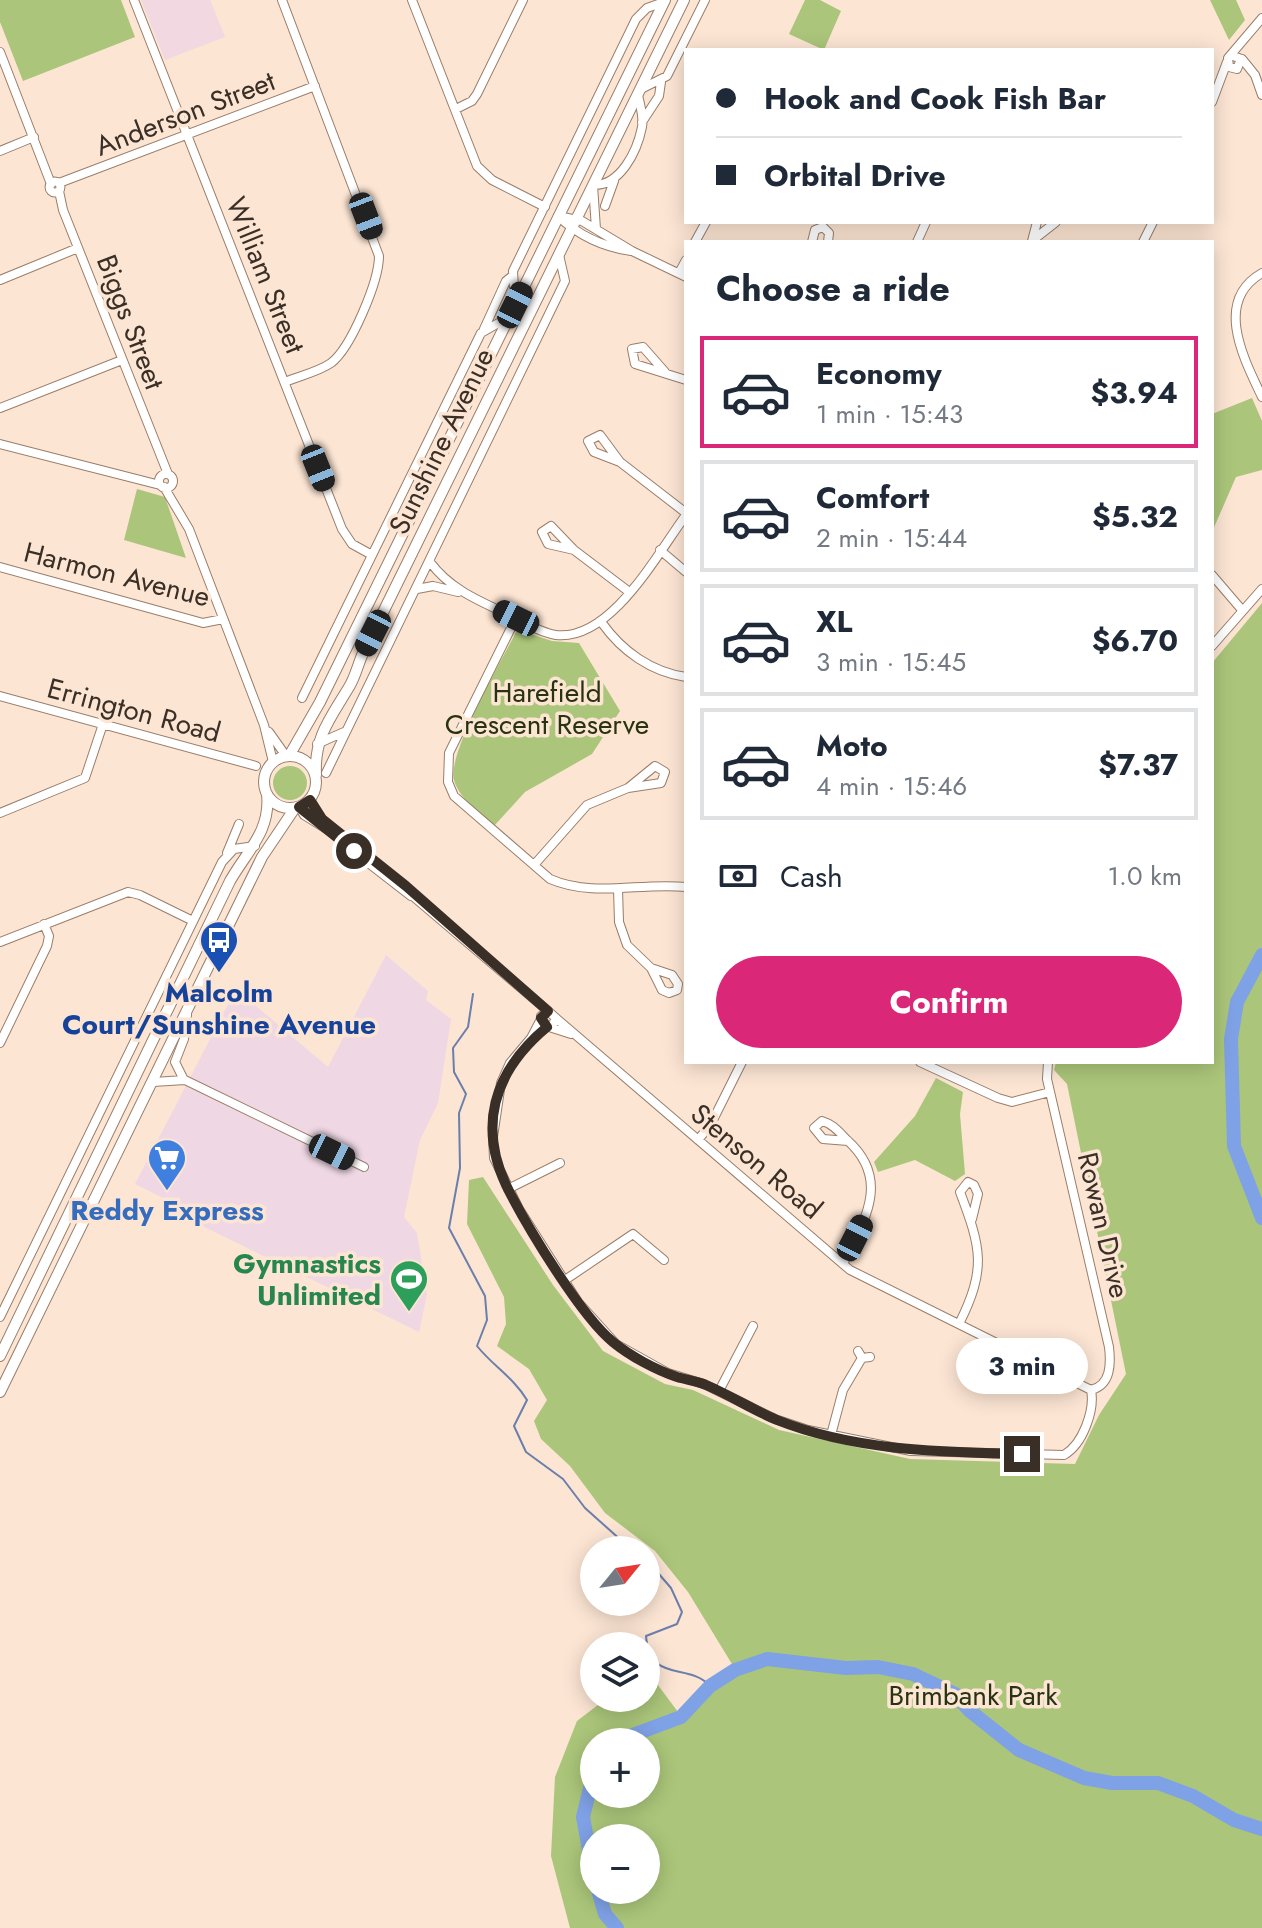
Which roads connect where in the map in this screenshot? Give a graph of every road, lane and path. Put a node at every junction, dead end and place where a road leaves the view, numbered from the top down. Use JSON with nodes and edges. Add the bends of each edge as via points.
{"nodes":[{"id":1,"x":134,"y":0,"type":"edge"},
{"id":2,"x":282,"y":0,"type":"edge"},
{"id":3,"x":412,"y":0,"type":"edge"},
{"id":4,"x":523,"y":0,"type":"edge"},
{"id":5,"x":644,"y":0,"type":"edge"},
{"id":6,"x":684,"y":0,"type":"edge"},
{"id":7,"x":705,"y":0,"type":"edge"},
{"id":8,"x":665,"y":1,"type":"edge"},
{"id":9,"x":641,"y":12,"type":"junction"},
{"id":10,"x":1262,"y":18,"type":"edge"},
{"id":11,"x":0,"y":52,"type":"edge"},
{"id":12,"x":1235,"y":59,"type":"junction"},
{"id":13,"x":1236,"y":69,"type":"junction"},
{"id":14,"x":661,"y":82,"type":"junction"},
{"id":15,"x":315,"y":86,"type":"junction"},
{"id":16,"x":1258,"y":86,"type":"junction"},
{"id":17,"x":639,"y":92,"type":"junction"},
{"id":18,"x":1217,"y":92,"type":"junction"},
{"id":19,"x":1262,"y":95,"type":"edge"},
{"id":20,"x":1214,"y":98,"type":"edge"},
{"id":21,"x":456,"y":109,"type":"junction"},
{"id":22,"x":642,"y":122,"type":"junction"},
{"id":23,"x":187,"y":136,"type":"junction"},
{"id":24,"x":34,"y":137,"type":"junction"},
{"id":25,"x":0,"y":151,"type":"edge"},
{"id":26,"x":614,"y":181,"type":"junction"},
{"id":27,"x":593,"y":185,"type":"junction"},
{"id":28,"x":56,"y":187,"type":"junction"},
{"id":29,"x":605,"y":206,"type":"dead end"},
{"id":30,"x":545,"y":207,"type":"junction"},
{"id":31,"x":558,"y":216,"type":"junction"},
{"id":32,"x":574,"y":224,"type":"junction"},
{"id":33,"x":1053,"y":224,"type":"edge"},
{"id":34,"x":596,"y":229,"type":"junction"},
{"id":35,"x":812,"y":240,"type":"edge"},
{"id":36,"x":828,"y":240,"type":"edge"},
{"id":37,"x":1033,"y":240,"type":"edge"},
{"id":38,"x":78,"y":248,"type":"junction"},
{"id":39,"x":632,"y":251,"type":"junction"},
{"id":40,"x":559,"y":255,"type":"junction"},
{"id":41,"x":1262,"y":273,"type":"edge"},
{"id":42,"x":682,"y":275,"type":"edge"},
{"id":43,"x":511,"y":277,"type":"junction"},
{"id":44,"x":0,"y":280,"type":"edge"},
{"id":45,"x":515,"y":305,"type":"junction"},
{"id":46,"x":509,"y":317,"type":"junction"},
{"id":47,"x":484,"y":330,"type":"junction"},
{"id":48,"x":122,"y":360,"type":"junction"},
{"id":49,"x":665,"y":372,"type":"dead end"},
{"id":50,"x":684,"y":379,"type":"edge"},
{"id":51,"x":285,"y":382,"type":"junction"},
{"id":52,"x":1262,"y":397,"type":"edge"},
{"id":53,"x":0,"y":408,"type":"edge"},
{"id":54,"x":0,"y":444,"type":"edge"},
{"id":55,"x":620,"y":462,"type":"dead end"},
{"id":56,"x":164,"y":481,"type":"junction"},
{"id":57,"x":684,"y":512,"type":"edge"},
{"id":58,"x":684,"y":517,"type":"edge"},
{"id":59,"x":574,"y":550,"type":"dead end"},
{"id":60,"x":660,"y":550,"type":"junction"},
{"id":61,"x":372,"y":555,"type":"junction"},
{"id":62,"x":430,"y":562,"type":"junction"},
{"id":63,"x":0,"y":567,"type":"edge"},
{"id":64,"x":684,"y":570,"type":"edge"},
{"id":65,"x":1214,"y":577,"type":"edge"},
{"id":66,"x":417,"y":589,"type":"junction"},
{"id":67,"x":1262,"y":589,"type":"edge"},
{"id":68,"x":628,"y":591,"type":"junction"},
{"id":69,"x":463,"y":593,"type":"junction"},
{"id":70,"x":1242,"y":610,"type":"junction"},
{"id":71,"x":516,"y":618,"type":"junction"},
{"id":72,"x":223,"y":619,"type":"junction"},
{"id":73,"x":602,"y":623,"type":"junction"},
{"id":74,"x":1214,"y":644,"type":"edge"},
{"id":75,"x":315,"y":674,"type":"junction"},
{"id":76,"x":682,"y":677,"type":"edge"},
{"id":77,"x":0,"y":696,"type":"edge"},
{"id":78,"x":302,"y":698,"type":"dead end"},
{"id":79,"x":320,"y":702,"type":"junction"},
{"id":80,"x":103,"y":724,"type":"junction"},
{"id":81,"x":264,"y":725,"type":"junction"},
{"id":82,"x":345,"y":731,"type":"junction"},
{"id":83,"x":317,"y":744,"type":"junction"},
{"id":84,"x":288,"y":756,"type":"junction"},
{"id":85,"x":273,"y":762,"type":"junction"},
{"id":86,"x":256,"y":766,"type":"dead end"},
{"id":87,"x":321,"y":774,"type":"junction"},
{"id":88,"x":628,"y":788,"type":"dead end"},
{"id":89,"x":267,"y":794,"type":"junction"},
{"id":90,"x":310,"y":800,"type":"junction"},
{"id":91,"x":297,"y":808,"type":"junction"},
{"id":92,"x":0,"y":813,"type":"edge"},
{"id":93,"x":239,"y":824,"type":"dead end"},
{"id":94,"x":255,"y":846,"type":"junction"},
{"id":95,"x":227,"y":854,"type":"junction"},
{"id":96,"x":534,"y":865,"type":"junction"},
{"id":97,"x":684,"y":887,"type":"edge"},
{"id":98,"x":618,"y":889,"type":"junction"},
{"id":99,"x":428,"y":907,"type":"junction"},
{"id":100,"x":193,"y":921,"type":"junction"},
{"id":101,"x":44,"y":924,"type":"junction"},
{"id":102,"x":0,"y":942,"type":"edge"},
{"id":103,"x":651,"y":968,"type":"dead end"},
{"id":104,"x":188,"y":1010,"type":"junction"},
{"id":105,"x":543,"y":1016,"type":"junction"},
{"id":106,"x":557,"y":1019,"type":"junction"},
{"id":107,"x":549,"y":1027,"type":"junction"},
{"id":108,"x":576,"y":1036,"type":"junction"},
{"id":109,"x":531,"y":1038,"type":"junction"},
{"id":110,"x":0,"y":1043,"type":"edge"},
{"id":111,"x":146,"y":1059,"type":"junction"},
{"id":112,"x":741,"y":1064,"type":"edge"},
{"id":113,"x":924,"y":1064,"type":"edge"},
{"id":114,"x":1048,"y":1064,"type":"edge"},
{"id":115,"x":185,"y":1080,"type":"junction"},
{"id":116,"x":153,"y":1082,"type":"junction"},
{"id":117,"x":1050,"y":1092,"type":"junction"},
{"id":118,"x":698,"y":1140,"type":"junction"},
{"id":119,"x":848,"y":1141,"type":"dead end"},
{"id":120,"x":560,"y":1163,"type":"dead end"},
{"id":121,"x":364,"y":1167,"type":"dead end"},
{"id":122,"x":102,"y":1185,"type":"junction"},
{"id":123,"x":508,"y":1189,"type":"junction"},
{"id":124,"x":972,"y":1219,"type":"dead end"},
{"id":125,"x":52,"y":1249,"type":"junction"},
{"id":126,"x":664,"y":1260,"type":"dead end"},
{"id":127,"x":843,"y":1264,"type":"junction"},
{"id":128,"x":565,"y":1280,"type":"junction"},
{"id":129,"x":0,"y":1317,"type":"edge"},
{"id":130,"x":959,"y":1324,"type":"junction"},
{"id":131,"x":753,"y":1326,"type":"dead end"},
{"id":132,"x":1,"y":1348,"type":"edge"},
{"id":133,"x":864,"y":1356,"type":"dead end"},
{"id":134,"x":2,"y":1387,"type":"edge"},
{"id":135,"x":1091,"y":1390,"type":"junction"},
{"id":136,"x":719,"y":1391,"type":"junction"},
{"id":137,"x":831,"y":1435,"type":"junction"}],
"edges":[{"from":1,"to":23,"type":"street","name":"William Street"},
{"from":2,"to":15,"type":"street"},
{"from":3,"to":21,"type":"street"},
{"from":4,"to":21,"type":"street","via":[[477,94]]},
{"from":5,"to":9,"type":"street"},
{"from":6,"to":17,"type":"main road","name":"Sunshine Avenue"},
{"from":7,"to":14,"type":"street"},
{"from":8,"to":9,"type":"street"},
{"from":8,"to":31,"type":"main road","name":"Sunshine Avenue"},
{"from":9,"to":30,"type":"street"},
{"from":10,"to":12,"type":"street"},
{"from":11,"to":24,"type":"street","name":"Biggs Street"},
{"from":12,"to":13,"type":"street"},
{"from":12,"to":16,"type":"street","via":[[1253,72]]},
{"from":12,"to":18,"type":"street"},
{"from":13,"to":16,"type":"street"},
{"from":13,"to":18,"type":"street"},
{"from":14,"to":17,"type":"street"},
{"from":14,"to":22,"type":"street","via":[[659,96]]},
{"from":15,"to":23,"type":"street","name":"Anderson Street"},
{"from":15,"to":51,"type":"street","via":[[377,242],[379,269],[341,353],[327,366]]},
{"from":16,"to":19,"type":"street"},
{"from":17,"to":22,"type":"street"},
{"from":17,"to":27,"type":"main road","name":"Sunshine Avenue"},
{"from":18,"to":20,"type":"street"},
{"from":21,"to":30,"type":"street","via":[[481,172]]},
{"from":22,"to":26,"type":"street"},
{"from":23,"to":28,"type":"street","name":"Anderson Street"},
{"from":23,"to":51,"type":"street","name":"William Street"},
{"from":24,"to":25,"type":"street"},
{"from":24,"to":28,"type":"street","name":"Biggs Street"},
{"from":26,"to":27,"type":"street"},
{"from":26,"to":29,"type":"street"},
{"from":27,"to":32,"type":"main road","name":"Sunshine Avenue"},
{"from":27,"to":34,"type":"street"},
{"from":28,"to":38,"type":"street","name":"Biggs Street"},
{"from":30,"to":43,"type":"street"},
{"from":31,"to":32,"type":"street"},
{"from":31,"to":45,"type":"main road","name":"Sunshine Avenue"},
{"from":32,"to":34,"type":"street"},
{"from":32,"to":39,"type":"street","via":[[615,249]]},
{"from":32,"to":40,"type":"main road","name":"Sunshine Avenue"},
{"from":33,"to":37,"type":"street"},
{"from":34,"to":39,"type":"street"},
{"from":35,"to":36,"type":"street","via":[[815,230],[823,227]]},
{"from":38,"to":44,"type":"street"},
{"from":38,"to":48,"type":"street","name":"Biggs Street"},
{"from":39,"to":42,"type":"street"},
{"from":40,"to":62,"type":"street","via":[[565,281]]},
{"from":40,"to":83,"type":"main road","name":"Sunshine Avenue"},
{"from":41,"to":52,"type":"street","via":[[1242,290],[1234,317],[1236,337]]},
{"from":43,"to":45,"type":"street"},
{"from":43,"to":47,"type":"street"},
{"from":45,"to":46,"type":"main road","name":"Sunshine Avenue"},
{"from":46,"to":47,"type":"street"},
{"from":46,"to":79,"type":"main road","name":"Sunshine Avenue"},
{"from":47,"to":61,"type":"street"},
{"from":48,"to":53,"type":"street"},
{"from":48,"to":56,"type":"street","name":"Biggs Street"},
{"from":49,"to":50,"type":"street"},
{"from":51,"to":61,"type":"street","name":"William Street","via":[[345,535]]},
{"from":54,"to":56,"type":"street","via":[[146,484]]},
{"from":55,"to":57,"type":"street"},
{"from":56,"to":72,"type":"street","name":"Biggs Street"},
{"from":58,"to":60,"type":"street"},
{"from":59,"to":68,"type":"street"},
{"from":60,"to":64,"type":"street"},
{"from":60,"to":68,"type":"street"},
{"from":61,"to":75,"type":"street"},
{"from":62,"to":66,"type":"street"},
{"from":62,"to":69,"type":"street"},
{"from":63,"to":72,"type":"street","name":"Harmon Avenue","via":[[203,623]]},
{"from":65,"to":70,"type":"street"},
{"from":66,"to":69,"type":"street","via":[[433,586]]},
{"from":66,"to":82,"type":"street"},
{"from":67,"to":70,"type":"street"},
{"from":68,"to":73,"type":"street"},
{"from":69,"to":71,"type":"street"},
{"from":70,"to":74,"type":"street"},
{"from":71,"to":73,"type":"street","via":[[544,632],[566,635]]},
{"from":71,"to":96,"type":"street","via":[[449,753],[447,768],[454,796]]},
{"from":72,"to":81,"type":"street","name":"Biggs Street"},
{"from":73,"to":76,"type":"street","via":[[625,651]]},
{"from":75,"to":78,"type":"street"},
{"from":75,"to":79,"type":"street"},
{"from":77,"to":80,"type":"street","name":"Errington Road"},
{"from":79,"to":84,"type":"main road","name":"Sunshine Avenue"},
{"from":80,"to":86,"type":"street","name":"Errington Road"},
{"from":80,"to":92,"type":"street","via":[[85,778]]},
{"from":81,"to":84,"type":"street","name":"Biggs Street"},
{"from":81,"to":85,"type":"street","name":"Biggs Street"},
{"from":82,"to":83,"type":"street"},
{"from":82,"to":87,"type":"street"},
{"from":83,"to":87,"type":"main road","name":"Sunshine Avenue"},
{"from":84,"to":85,"type":"main road"},
{"from":84,"to":87,"type":"main road","via":[[306,761]]},
{"from":85,"to":89,"type":"main road","via":[[264,779]]},
{"from":87,"to":90,"type":"main road"},
{"from":88,"to":96,"type":"street","via":[[587,805]]},
{"from":89,"to":91,"type":"main road","via":[[275,804]]},
{"from":89,"to":94,"type":"main road","via":[[266,818]]},
{"from":90,"to":91,"type":"main road"},
{"from":90,"to":99,"type":"street","via":[[322,819]]},
{"from":91,"to":99,"type":"street"},
{"from":91,"to":104,"type":"main road","via":[[268,846]]},
{"from":93,"to":95,"type":"street"},
{"from":94,"to":95,"type":"street"},
{"from":94,"to":111,"type":"main road","via":[[230,881]]},
{"from":95,"to":100,"type":"street"},
{"from":96,"to":98,"type":"street","via":[[567,887]]},
{"from":97,"to":98,"type":"street"},
{"from":98,"to":103,"type":"street","via":[[621,934]]},
{"from":99,"to":105,"type":"street","via":[[527,994]]},
{"from":100,"to":101,"type":"street","via":[[128,892]]},
{"from":100,"to":129,"type":"street"},
{"from":101,"to":102,"type":"street"},
{"from":101,"to":110,"type":"street","via":[[47,946]]},
{"from":104,"to":115,"type":"street","via":[[175,1062]]},
{"from":104,"to":116,"type":"main road"},
{"from":105,"to":106,"type":"street","name":"Stenson Road"},
{"from":105,"to":107,"type":"street"},
{"from":105,"to":109,"type":"street"},
{"from":106,"to":107,"type":"street"},
{"from":106,"to":108,"type":"street","name":"Stenson Road"},
{"from":107,"to":108,"type":"street","name":"Stenson Road"},
{"from":107,"to":109,"type":"street"},
{"from":108,"to":118,"type":"street","name":"Stenson Road"},
{"from":109,"to":123,"type":"street","via":[[510,1063],[497,1095],[494,1158]]},
{"from":111,"to":116,"type":"main road"},
{"from":111,"to":125,"type":"main road"},
{"from":112,"to":118,"type":"street"},
{"from":113,"to":117,"type":"street","via":[[1012,1102]]},
{"from":114,"to":117,"type":"street","name":"Rowan Drive"},
{"from":115,"to":116,"type":"street"},
{"from":115,"to":121,"type":"street"},
{"from":116,"to":122,"type":"main road"},
{"from":117,"to":135,"type":"street","name":"Rowan Drive","via":[[1109,1347],[1107,1376]]},
{"from":118,"to":127,"type":"street","name":"Stenson Road"},
{"from":119,"to":127,"type":"street","via":[[868,1166],[871,1198]]},
{"from":120,"to":123,"type":"street"},
{"from":122,"to":125,"type":"main road","via":[[89,1188]]},
{"from":122,"to":134,"type":"main road"},
{"from":123,"to":128,"type":"street"},
{"from":124,"to":130,"type":"street","via":[[979,1273]]},
{"from":125,"to":132,"type":"main road"},
{"from":126,"to":128,"type":"street","via":[[633,1234]]},
{"from":127,"to":130,"type":"street","name":"Stenson Road"},
{"from":128,"to":136,"type":"street","via":[[616,1344],[668,1373]]},
{"from":130,"to":135,"type":"street","name":"Stenson Road"},
{"from":131,"to":136,"type":"street"},
{"from":133,"to":137,"type":"street","via":[[843,1390]]},
{"from":135,"to":137,"type":"street","name":"Rowan Drive","via":[[1092,1411],[1074,1447],[1064,1455],[911,1451]]},
{"from":136,"to":137,"type":"street","via":[[775,1419]]}]}
